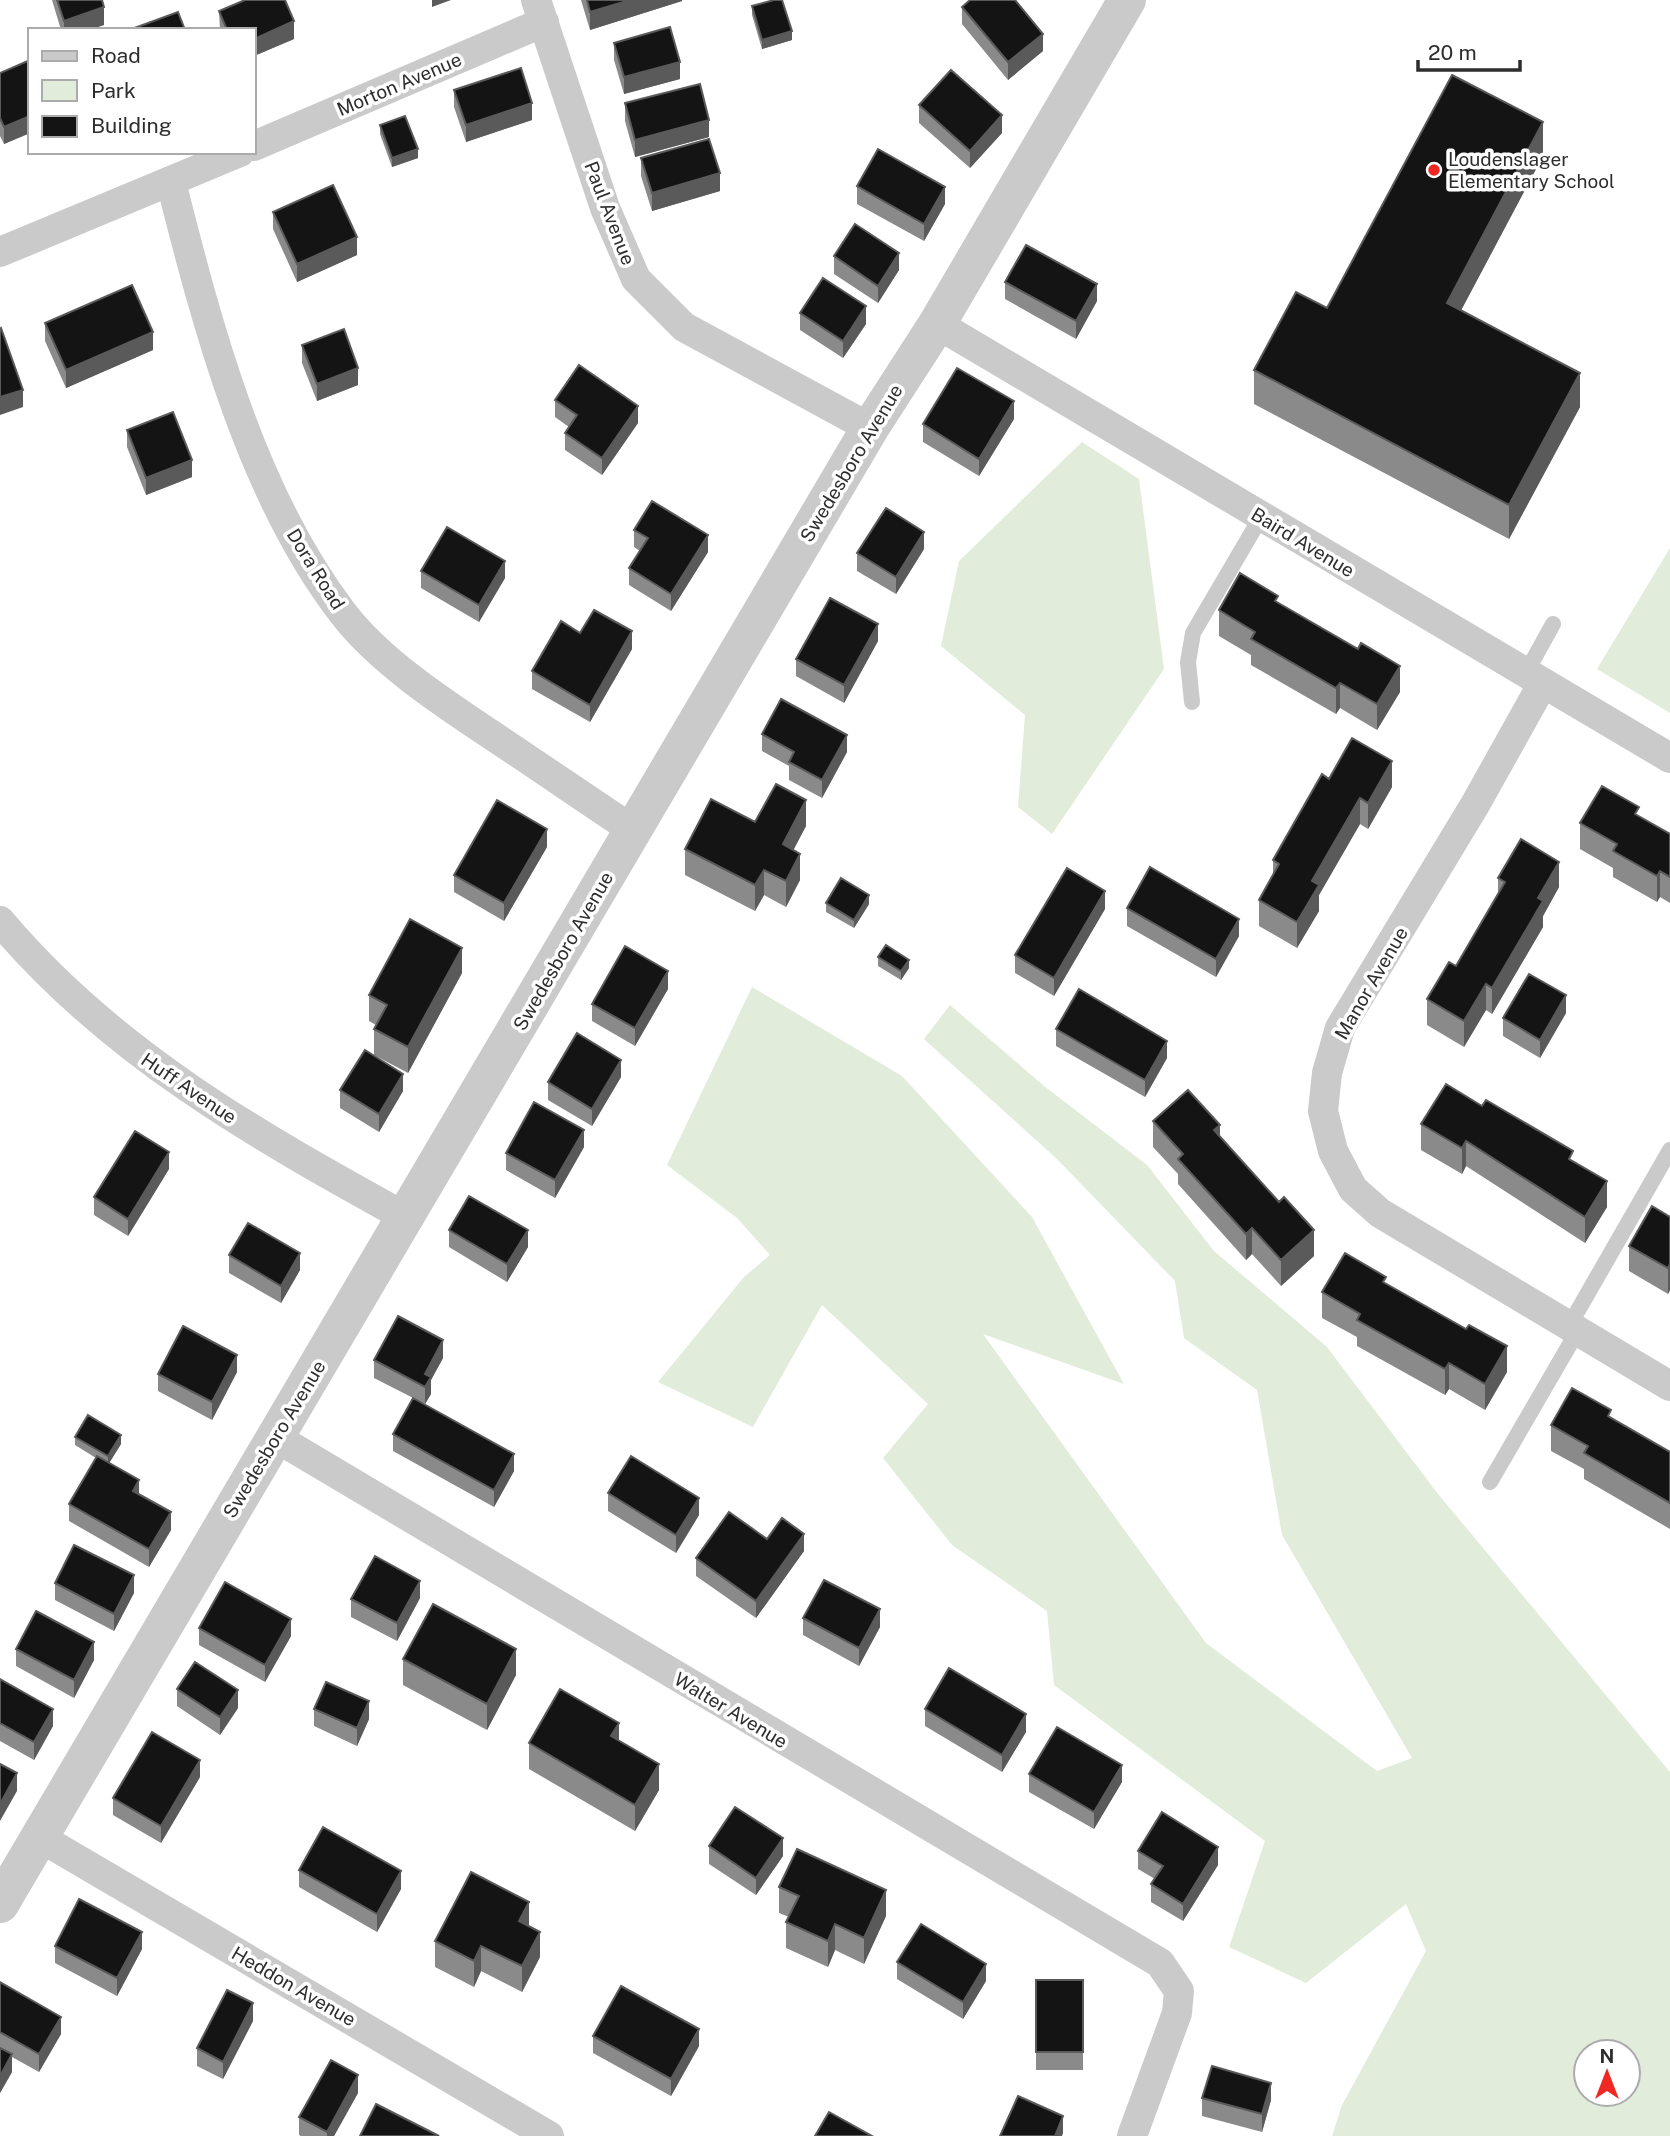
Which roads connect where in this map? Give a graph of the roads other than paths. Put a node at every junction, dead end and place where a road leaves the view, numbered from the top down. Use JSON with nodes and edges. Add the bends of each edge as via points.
{"nodes":[{"id":1,"x":1127,"y":0,"type":"edge"},
{"id":2,"x":540,"y":11,"type":"edge"},
{"id":3,"x":256,"y":145,"type":"edge"},
{"id":4,"x":235,"y":154,"type":"edge"},
{"id":5,"x":171,"y":182,"type":"junction"},
{"id":6,"x":0,"y":252,"type":"edge"},
{"id":7,"x":937,"y":324,"type":"junction"},
{"id":8,"x":870,"y":428,"type":"junction"},
{"id":9,"x":1261,"y":517,"type":"junction"},
{"id":10,"x":1553,"y":624,"type":"dead end"},
{"id":11,"x":1534,"y":678,"type":"junction"},
{"id":12,"x":1192,"y":702,"type":"dead end"},
{"id":13,"x":1670,"y":758,"type":"edge"},
{"id":14,"x":633,"y":830,"type":"junction"},
{"id":15,"x":0,"y":920,"type":"edge"},
{"id":16,"x":1670,"y":1150,"type":"edge"},
{"id":17,"x":407,"y":1218,"type":"junction"},
{"id":18,"x":1573,"y":1329,"type":"junction"},
{"id":19,"x":1670,"y":1386,"type":"edge"},
{"id":20,"x":275,"y":1437,"type":"junction"},
{"id":21,"x":1490,"y":1482,"type":"dead end"},
{"id":22,"x":39,"y":1837,"type":"junction"},
{"id":23,"x":0,"y":1904,"type":"edge"},
{"id":24,"x":549,"y":2136,"type":"edge"},
{"id":25,"x":1132,"y":2136,"type":"edge"}],
"edges":[{"from":1,"to":7,"type":"street","name":"Swedesboro Avenue"},
{"from":2,"to":3,"type":"street","name":"Morton Avenue"},
{"from":2,"to":8,"type":"street","name":"Paul Avenue","via":[[605,208],[636,279],[684,327]]},
{"from":4,"to":5,"type":"street"},
{"from":5,"to":6,"type":"street"},
{"from":5,"to":14,"type":"street","name":"Dora Road","via":[[204,313],[239,411],[284,518],[342,613],[401,671],[441,701]]},
{"from":7,"to":8,"type":"street","name":"Swedesboro Avenue"},
{"from":7,"to":9,"type":"street","name":"Baird Avenue"},
{"from":8,"to":14,"type":"street","name":"Swedesboro Avenue"},
{"from":9,"to":11,"type":"street","name":"Baird Avenue"},
{"from":9,"to":12,"type":"lane","via":[[1193,633],[1188,662]]},
{"from":10,"to":11,"type":"lane"},
{"from":11,"to":13,"type":"street","name":"Baird Avenue"},
{"from":11,"to":18,"type":"street","name":"Manor Avenue","via":[[1476,803],[1340,1028],[1327,1073],[1323,1111],[1333,1151],[1353,1189],[1380,1213]]},
{"from":14,"to":17,"type":"street","name":"Swedesboro Avenue"},
{"from":15,"to":17,"type":"street","name":"Huff Avenue","via":[[73,999],[155,1067],[241,1124]]},
{"from":16,"to":18,"type":"lane"},
{"from":17,"to":20,"type":"street","name":"Swedesboro Avenue"},
{"from":18,"to":19,"type":"street","name":"Manor Avenue"},
{"from":18,"to":21,"type":"lane"},
{"from":20,"to":22,"type":"street","name":"Swedesboro Avenue"},
{"from":20,"to":25,"type":"street","name":"Walter Avenue","via":[[1160,1963],[1179,1991],[1177,2013]]},
{"from":22,"to":23,"type":"street","name":"Swedesboro Avenue"},
{"from":22,"to":24,"type":"street","name":"Heddon Avenue"}]}
